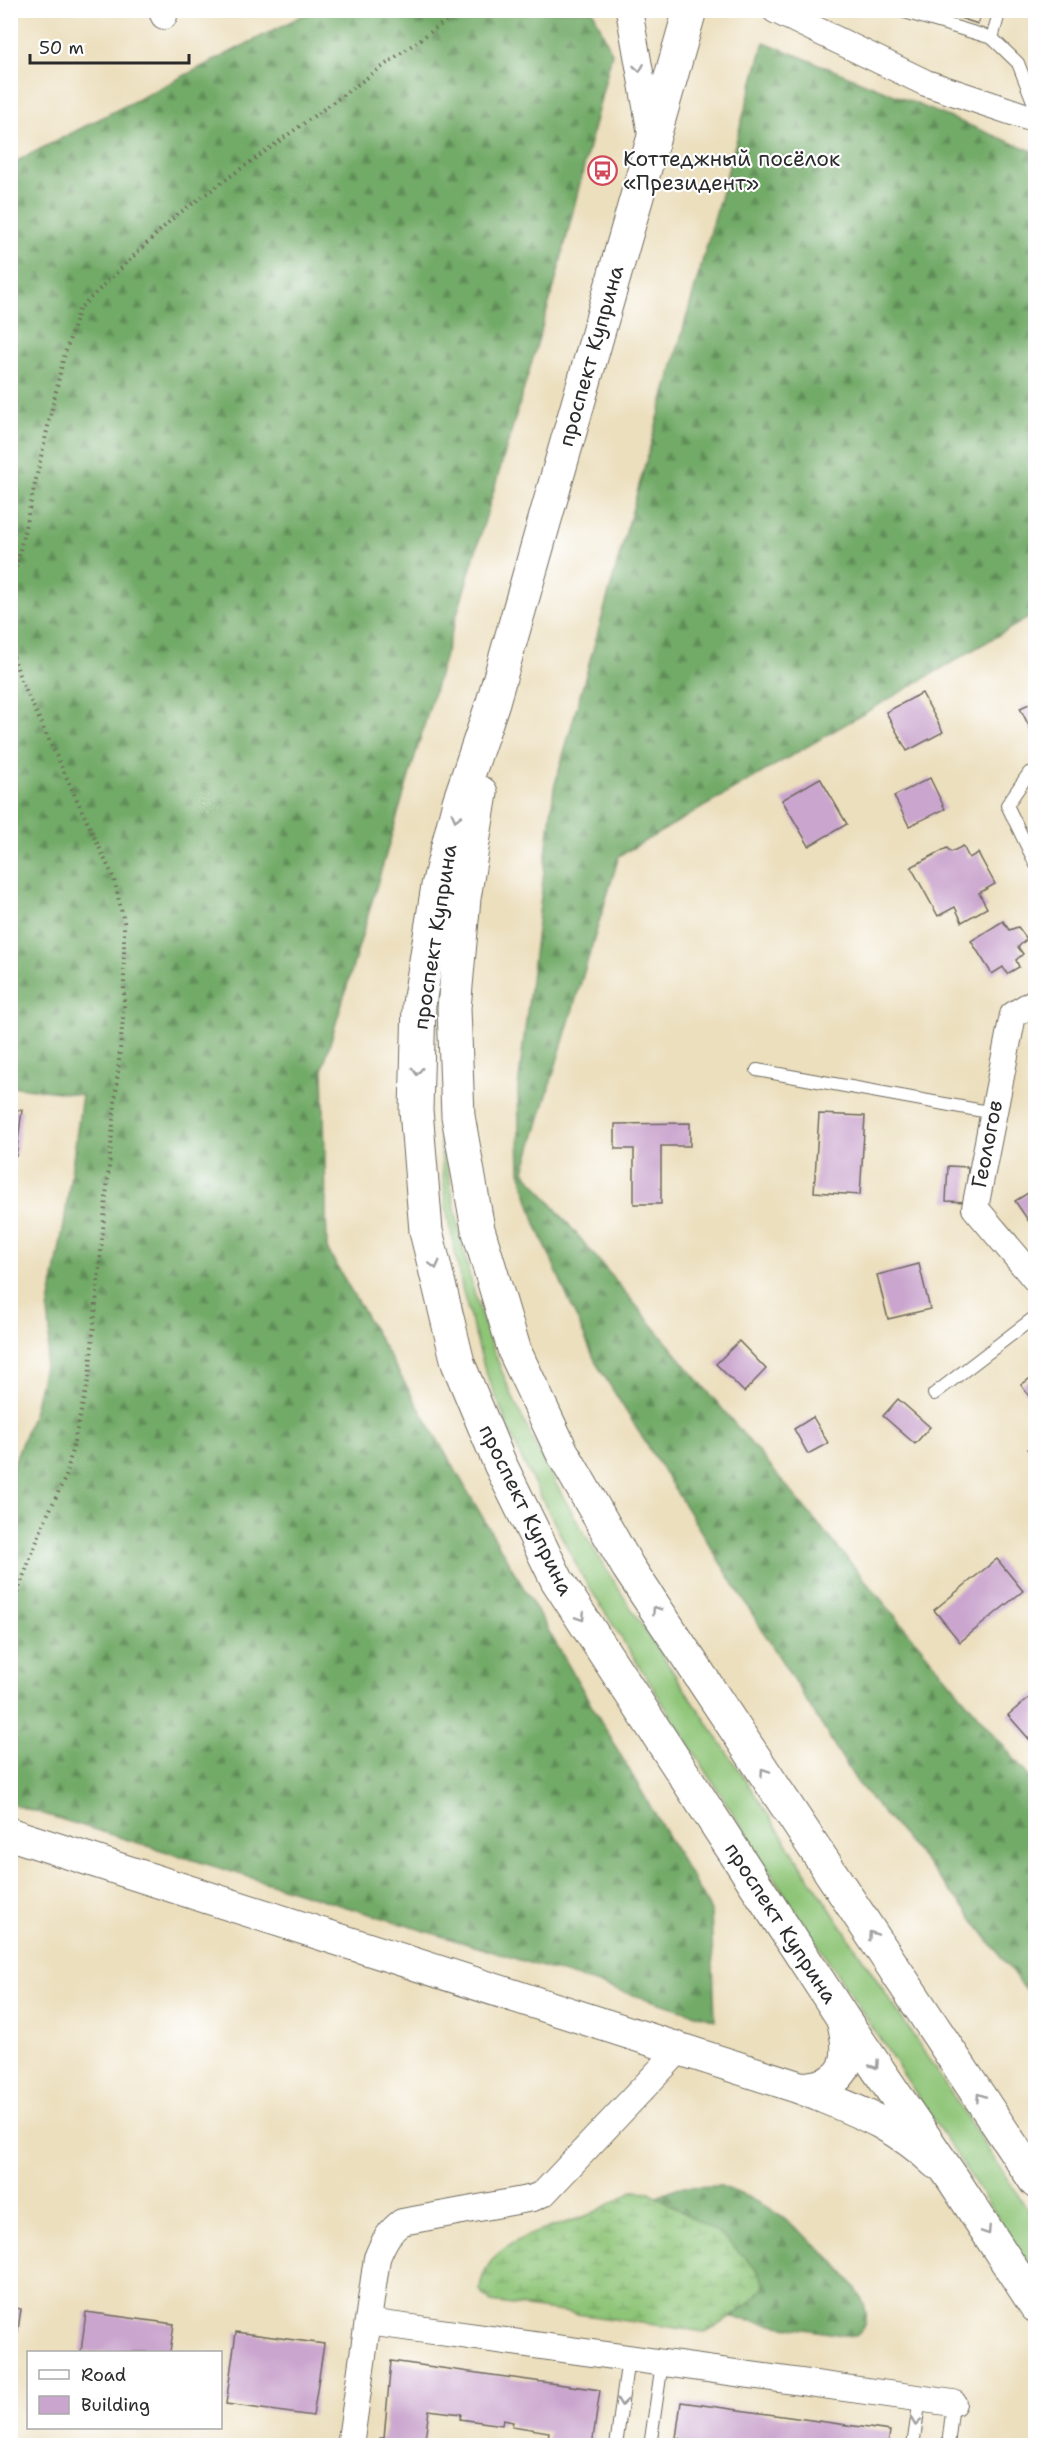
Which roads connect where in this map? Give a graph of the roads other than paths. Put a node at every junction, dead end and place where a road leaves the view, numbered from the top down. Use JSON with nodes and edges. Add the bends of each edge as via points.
{"nodes":[{"id":1,"x":629,"y":10,"type":"edge"},
{"id":2,"x":690,"y":10,"type":"edge"},
{"id":3,"x":775,"y":10,"type":"edge"},
{"id":4,"x":898,"y":10,"type":"edge"},
{"id":5,"x":1000,"y":10,"type":"edge"},
{"id":6,"x":992,"y":38,"type":"junction"},
{"id":7,"x":1035,"y":109,"type":"edge"},
{"id":8,"x":1035,"y":120,"type":"edge"},
{"id":9,"x":652,"y":142,"type":"junction"},
{"id":10,"x":493,"y":702,"type":"junction"},
{"id":11,"x":1029,"y":773,"type":"dead end"},
{"id":12,"x":1035,"y":865,"type":"edge"},
{"id":13,"x":1035,"y":1001,"type":"edge"},
{"id":14,"x":756,"y":1070,"type":"dead end"},
{"id":15,"x":993,"y":1113,"type":"junction"},
{"id":16,"x":1035,"y":1280,"type":"edge"},
{"id":17,"x":1035,"y":1316,"type":"edge"},
{"id":18,"x":934,"y":1394,"type":"dead end"},
{"id":19,"x":10,"y":1834,"type":"edge"},
{"id":20,"x":842,"y":2017,"type":"junction"},
{"id":21,"x":681,"y":2049,"type":"junction"},
{"id":22,"x":801,"y":2088,"type":"junction"},
{"id":23,"x":1024,"y":2151,"type":"edge"},
{"id":24,"x":955,"y":2182,"type":"junction"},
{"id":25,"x":1035,"y":2182,"type":"edge"},
{"id":26,"x":1035,"y":2306,"type":"edge"},
{"id":27,"x":368,"y":2322,"type":"junction"},
{"id":28,"x":628,"y":2358,"type":"junction"},
{"id":29,"x":662,"y":2363,"type":"junction"},
{"id":30,"x":920,"y":2398,"type":"junction"},
{"id":31,"x":953,"y":2403,"type":"joint"},
{"id":32,"x":350,"y":2445,"type":"edge"},
{"id":33,"x":616,"y":2445,"type":"edge"},
{"id":34,"x":650,"y":2445,"type":"edge"},
{"id":35,"x":913,"y":2445,"type":"edge"},
{"id":36,"x":948,"y":2445,"type":"edge"}],
"edges":[{"from":1,"to":9,"type":"street","one_way":true},
{"from":2,"to":9,"type":"main road","name":"проспект Куприна"},
{"from":3,"to":8,"type":"street","via":[[926,82]]},
{"from":4,"to":6,"type":"lane"},
{"from":5,"to":6,"type":"lane"},
{"from":6,"to":7,"type":"lane","via":[[1018,63]]},
{"from":9,"to":10,"type":"main road","name":"проспект Куприна"},
{"from":10,"to":20,"type":"main road","name":"проспект Куприна","one_way":true,"via":[[459,802],[441,875],[419,1005],[416,1110],[426,1231],[458,1363],[500,1464],[557,1580]]},
{"from":23,"to":10,"type":"main road","name":"проспект Куприна","one_way":true,"via":[[628,1567],[562,1452],[515,1352],[478,1229],[458,1116],[454,1008],[464,898]]},
{"from":11,"to":12,"type":"lane","via":[[1007,805]]},
{"from":13,"to":15,"type":"street","name":"Геологов","via":[[1013,1015]]},
{"from":14,"to":15,"type":"lane"},
{"from":15,"to":16,"type":"street","name":"Геологов","via":[[975,1208]]},
{"from":17,"to":18,"type":"lane"},
{"from":19,"to":21,"type":"street"},
{"from":20,"to":22,"type":"street","via":[[849,2040],[842,2074],[829,2083]]},
{"from":20,"to":24,"type":"main road","name":"проспект Куприна","one_way":true},
{"from":21,"to":22,"type":"street"},
{"from":21,"to":27,"type":"street","via":[[544,2193],[402,2222],[393,2228],[377,2258]]},
{"from":22,"to":24,"type":"street","via":[[882,2121],[918,2145]]},
{"from":23,"to":25,"type":"main road","name":"проспект Куприна"},
{"from":24,"to":26,"type":"main road","name":"проспект Куприна","one_way":true},
{"from":27,"to":28,"type":"street"},
{"from":27,"to":32,"type":"street"},
{"from":28,"to":29,"type":"street"},
{"from":28,"to":33,"type":"lane","one_way":true},
{"from":29,"to":30,"type":"street"},
{"from":29,"to":34,"type":"lane"},
{"from":30,"to":31,"type":"street"},
{"from":30,"to":35,"type":"lane","one_way":true},
{"from":31,"to":36,"type":"lane"}]}
